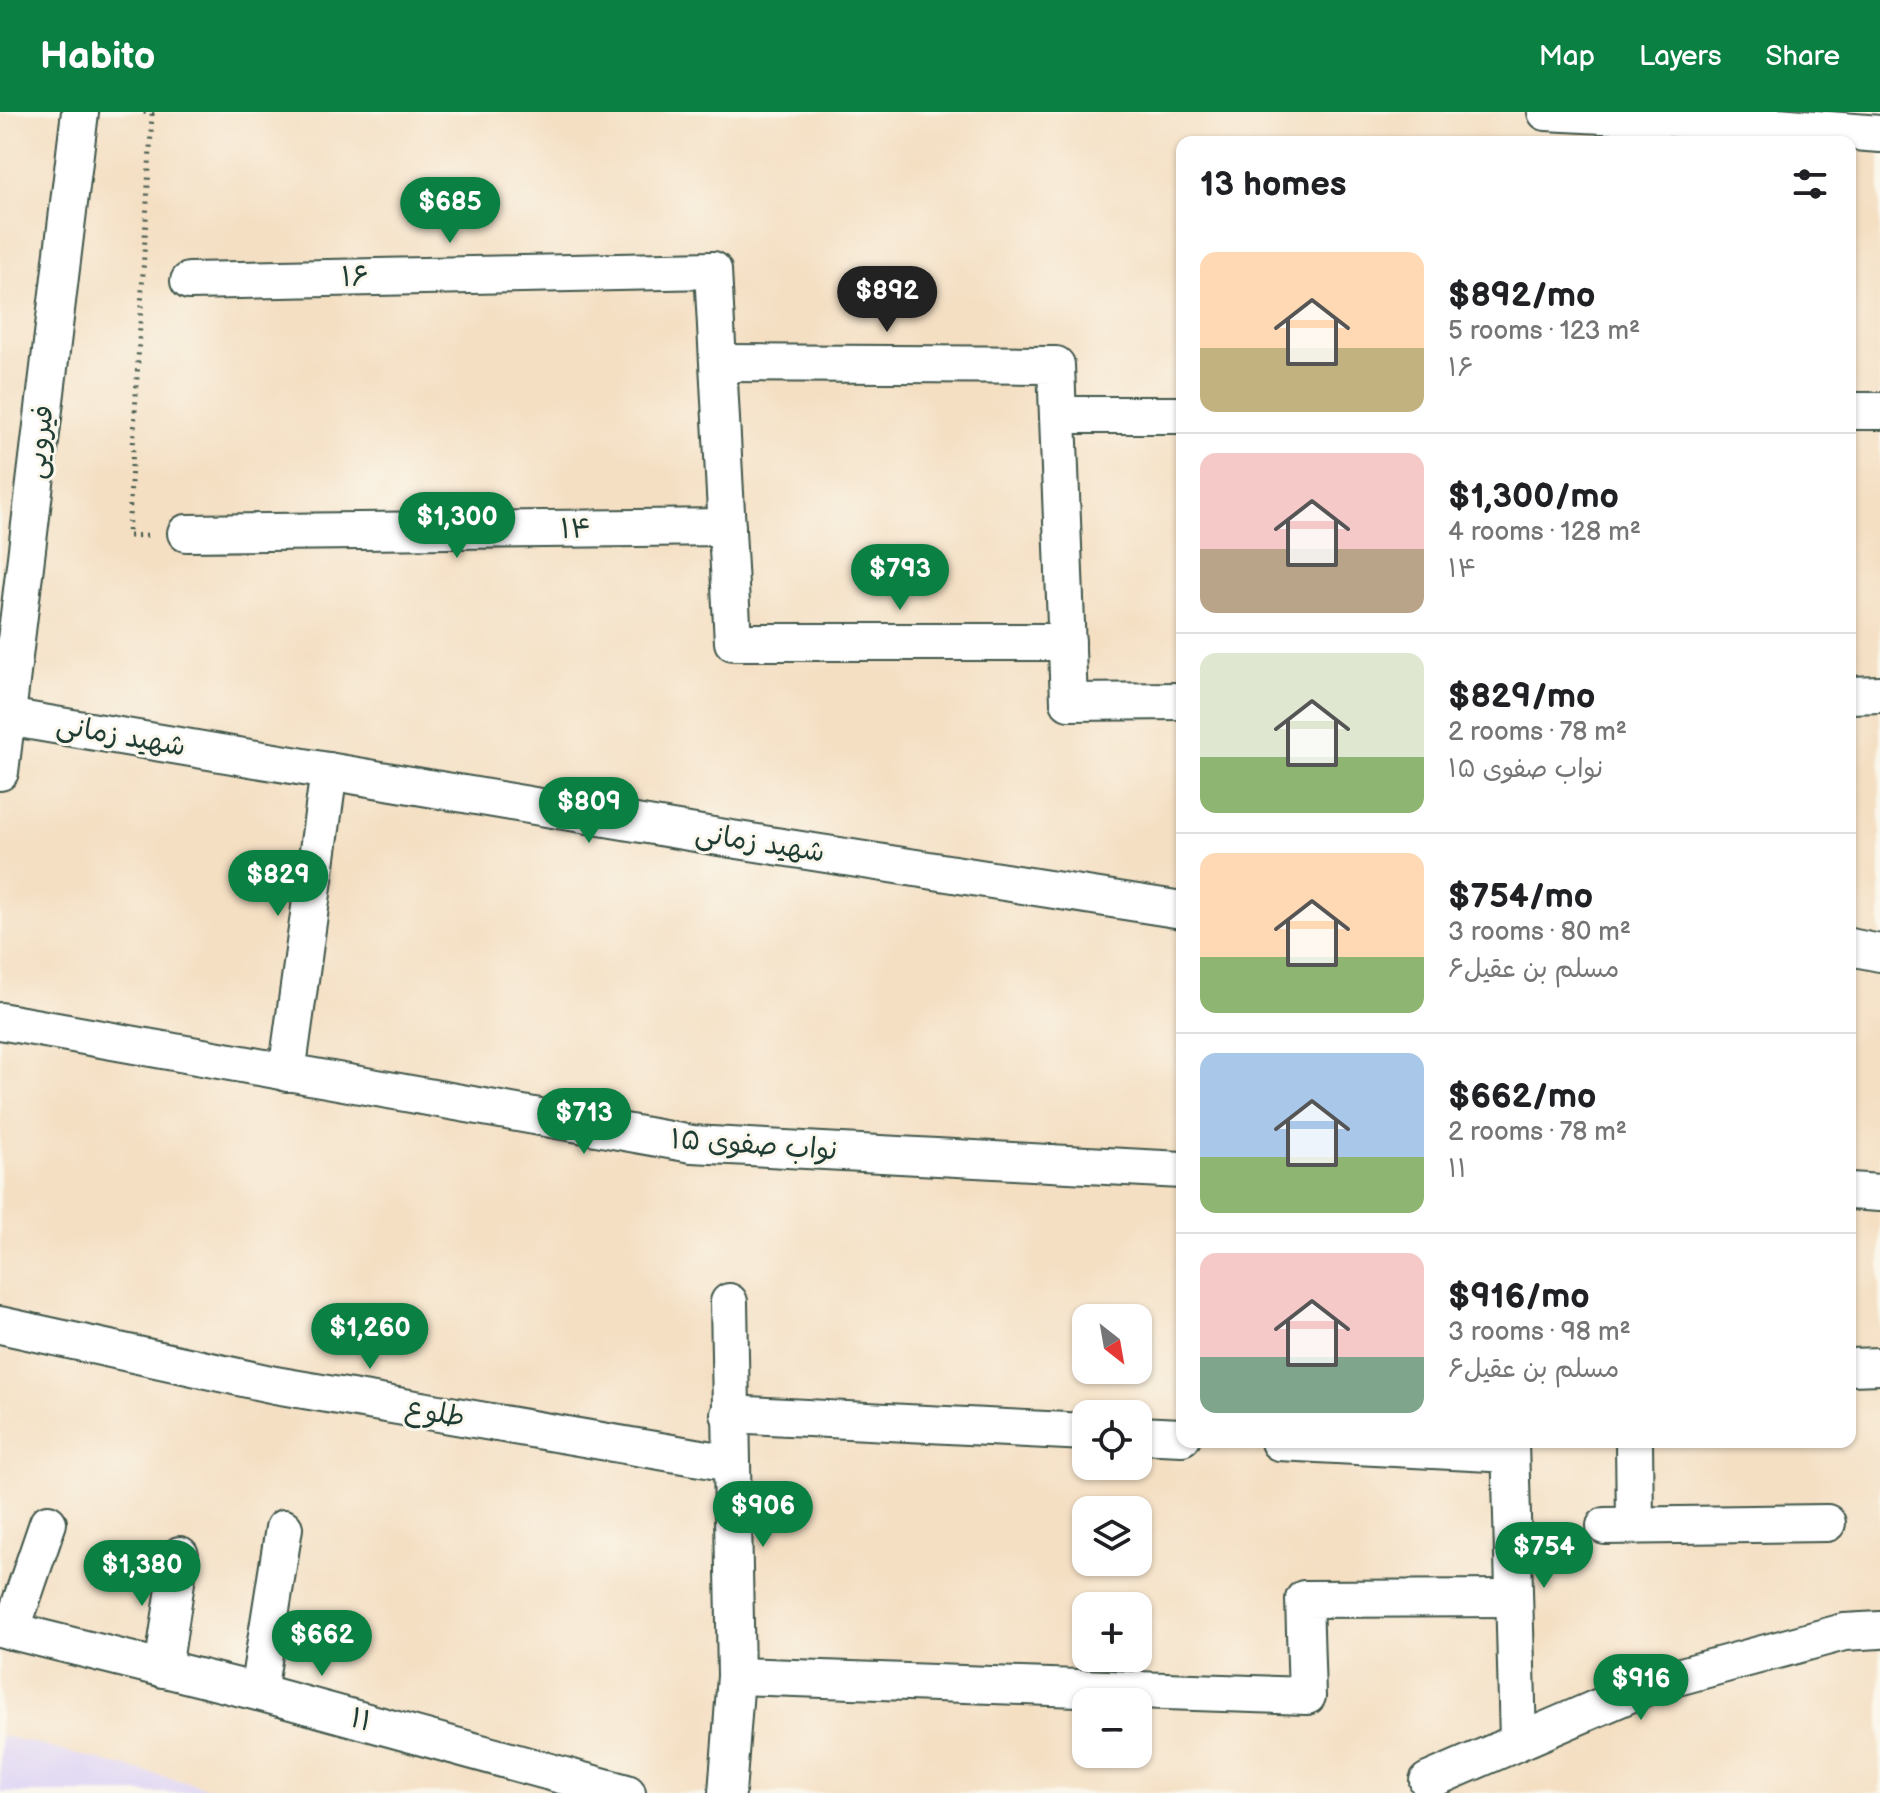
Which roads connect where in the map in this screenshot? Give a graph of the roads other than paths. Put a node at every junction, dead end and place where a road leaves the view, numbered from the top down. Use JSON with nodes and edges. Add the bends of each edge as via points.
{"nodes":[{"id":1,"x":80,"y":112,"type":"edge"},
{"id":2,"x":1546,"y":112,"type":"edge"},
{"id":3,"x":1880,"y":134,"type":"edge"},
{"id":4,"x":189,"y":281,"type":"dead end"},
{"id":5,"x":719,"y":363,"type":"junction"},
{"id":6,"x":1856,"y":411,"type":"edge"},
{"id":7,"x":1880,"y":411,"type":"edge"},
{"id":8,"x":1058,"y":415,"type":"junction"},
{"id":9,"x":1176,"y":415,"type":"edge"},
{"id":10,"x":727,"y":527,"type":"junction"},
{"id":11,"x":186,"y":533,"type":"dead end"},
{"id":12,"x":1067,"y":642,"type":"junction"},
{"id":13,"x":1880,"y":694,"type":"edge"},
{"id":14,"x":1856,"y":695,"type":"edge"},
{"id":15,"x":1176,"y":701,"type":"edge"},
{"id":16,"x":4,"y":724,"type":"edge"},
{"id":17,"x":329,"y":771,"type":"junction"},
{"id":18,"x":0,"y":772,"type":"edge"},
{"id":19,"x":1176,"y":909,"type":"edge"},
{"id":20,"x":1856,"y":948,"type":"edge"},
{"id":21,"x":1880,"y":953,"type":"edge"},
{"id":22,"x":0,"y":1021,"type":"edge"},
{"id":23,"x":287,"y":1073,"type":"junction"},
{"id":24,"x":1176,"y":1170,"type":"edge"},
{"id":25,"x":1856,"y":1191,"type":"edge"},
{"id":26,"x":1880,"y":1193,"type":"edge"},
{"id":27,"x":729,"y":1302,"type":"dead end"},
{"id":28,"x":0,"y":1325,"type":"edge"},
{"id":29,"x":1880,"y":1366,"type":"edge"},
{"id":30,"x":1856,"y":1367,"type":"edge"},
{"id":31,"x":729,"y":1414,"type":"junction"},
{"id":32,"x":1072,"y":1431,"type":"edge"},
{"id":33,"x":1152,"y":1436,"type":"edge"},
{"id":34,"x":1176,"y":1437,"type":"edge"},
{"id":35,"x":1510,"y":1448,"type":"edge"},
{"id":36,"x":1633,"y":1448,"type":"edge"},
{"id":37,"x":730,"y":1463,"type":"junction"},
{"id":38,"x":48,"y":1523,"type":"dead end"},
{"id":39,"x":1827,"y":1523,"type":"dead end"},
{"id":40,"x":284,"y":1528,"type":"dead end"},
{"id":41,"x":180,"y":1555,"type":"dead end"},
{"id":42,"x":1514,"y":1598,"type":"junction"},
{"id":43,"x":5,"y":1629,"type":"edge"},
{"id":44,"x":1880,"y":1630,"type":"edge"},
{"id":45,"x":163,"y":1669,"type":"junction"},
{"id":46,"x":736,"y":1676,"type":"junction"},
{"id":47,"x":258,"y":1692,"type":"junction"},
{"id":48,"x":1518,"y":1740,"type":"junction"},
{"id":49,"x":1428,"y":1781,"type":"dead end"},
{"id":50,"x":627,"y":1793,"type":"edge"},
{"id":51,"x":727,"y":1793,"type":"edge"}],
"edges":[{"from":1,"to":16,"type":"street","name":"فیرویی"},
{"from":2,"to":3,"type":"street"},
{"from":4,"to":5,"type":"street","name":"۱۶","via":[[713,270]]},
{"from":5,"to":8,"type":"street","via":[[1056,365]]},
{"from":5,"to":10,"type":"street"},
{"from":6,"to":7,"type":"street"},
{"from":8,"to":9,"type":"street"},
{"from":8,"to":12,"type":"street"},
{"from":10,"to":11,"type":"street","name":"۱۴"},
{"from":10,"to":12,"type":"street","via":[[733,642]]},
{"from":12,"to":15,"type":"street","via":[[1069,702]]},
{"from":13,"to":14,"type":"street"},
{"from":16,"to":17,"type":"street","name":"شهید زمانی"},
{"from":16,"to":18,"type":"street","name":"فیرویی"},
{"from":17,"to":19,"type":"street","name":"شهید زمانی"},
{"from":17,"to":23,"type":"street"},
{"from":20,"to":21,"type":"street"},
{"from":22,"to":23,"type":"street","name":"نواب صفوی ۱۵"},
{"from":23,"to":24,"type":"street","name":"نواب صفوی ۱۵","via":[[692,1144]]},
{"from":25,"to":26,"type":"street"},
{"from":27,"to":31,"type":"street"},
{"from":28,"to":37,"type":"street","name":"طلوع","via":[[275,1385]]},
{"from":29,"to":30,"type":"street"},
{"from":31,"to":32,"type":"street"},
{"from":31,"to":37,"type":"street"},
{"from":33,"to":34,"type":"street"},
{"from":35,"to":42,"type":"street"},
{"from":36,"to":39,"type":"street","via":[[1620,1525]]},
{"from":37,"to":46,"type":"street"},
{"from":38,"to":43,"type":"street"},
{"from":40,"to":47,"type":"street"},
{"from":41,"to":45,"type":"street"},
{"from":42,"to":46,"type":"street","via":[[1304,1599],[1307,1696]]},
{"from":42,"to":48,"type":"street"},
{"from":43,"to":45,"type":"street","name":"۱۱"},
{"from":44,"to":48,"type":"street","via":[[1844,1632],[1655,1683]]},
{"from":45,"to":47,"type":"street","name":"۱۱"},
{"from":46,"to":51,"type":"street"},
{"from":47,"to":50,"type":"street","name":"۱۱"},
{"from":48,"to":49,"type":"street"}]}
